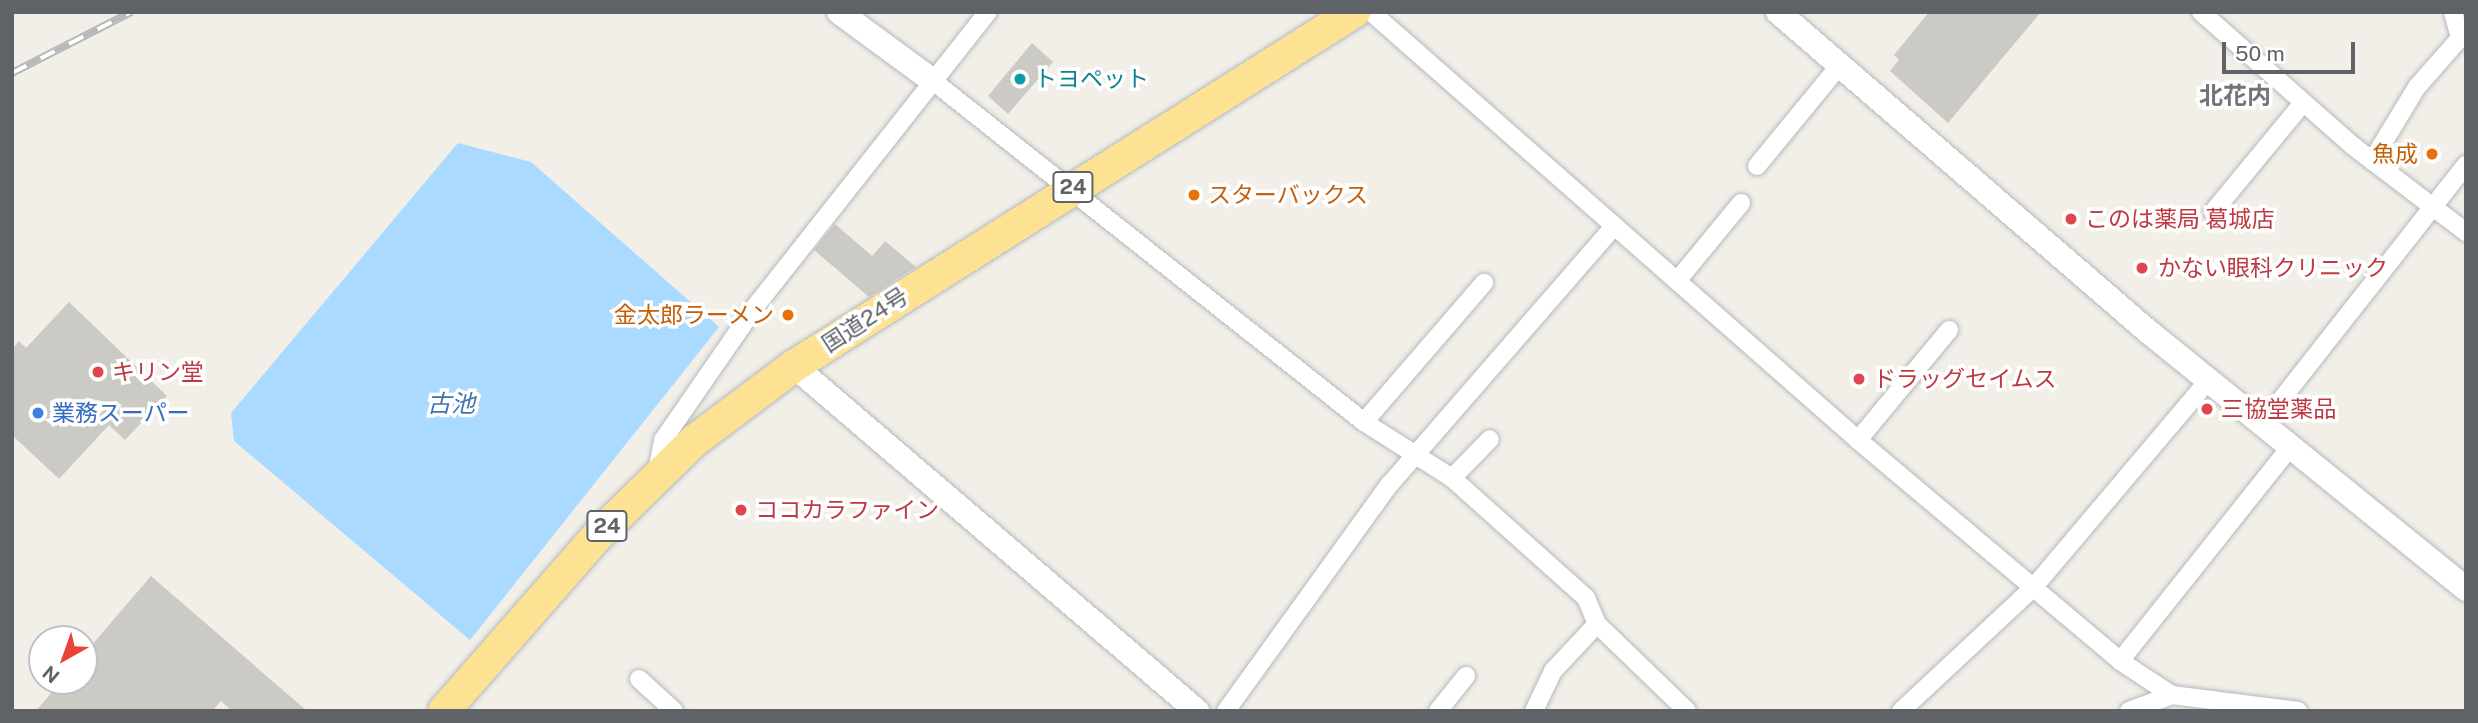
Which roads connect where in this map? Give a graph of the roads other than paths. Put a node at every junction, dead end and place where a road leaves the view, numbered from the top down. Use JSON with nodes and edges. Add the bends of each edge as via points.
{"nodes":[{"id":1,"x":839,"y":12,"type":"edge"},
{"id":2,"x":988,"y":12,"type":"edge"},
{"id":3,"x":1354,"y":12,"type":"edge"},
{"id":4,"x":1371,"y":12,"type":"edge"},
{"id":5,"x":1778,"y":12,"type":"edge"},
{"id":6,"x":2201,"y":12,"type":"edge"},
{"id":7,"x":2453,"y":12,"type":"edge"},
{"id":8,"x":2463,"y":40,"type":"edge"},
{"id":9,"x":1840,"y":65,"type":"junction"},
{"id":10,"x":933,"y":82,"type":"junction"},
{"id":11,"x":2303,"y":103,"type":"junction"},
{"id":12,"x":2372,"y":161,"type":"junction"},
{"id":13,"x":2466,"y":165,"type":"edge"},
{"id":14,"x":1757,"y":166,"type":"dead end"},
{"id":15,"x":1072,"y":188,"type":"junction"},
{"id":16,"x":1741,"y":203,"type":"dead end"},
{"id":17,"x":2431,"y":208,"type":"junction"},
{"id":18,"x":2213,"y":212,"type":"dead end"},
{"id":19,"x":1614,"y":226,"type":"junction"},
{"id":20,"x":2466,"y":232,"type":"edge"},
{"id":21,"x":1677,"y":281,"type":"junction"},
{"id":22,"x":1484,"y":283,"type":"dead end"},
{"id":23,"x":1949,"y":330,"type":"dead end"},
{"id":24,"x":794,"y":366,"type":"junction"},
{"id":25,"x":2208,"y":381,"type":"junction"},
{"id":26,"x":1364,"y":422,"type":"junction"},
{"id":27,"x":2262,"y":424,"type":"junction"},
{"id":28,"x":1490,"y":439,"type":"dead end"},
{"id":29,"x":1858,"y":440,"type":"junction"},
{"id":30,"x":2290,"y":447,"type":"junction"},
{"id":31,"x":1419,"y":454,"type":"junction"},
{"id":32,"x":656,"y":477,"type":"junction"},
{"id":33,"x":1452,"y":478,"type":"junction"},
{"id":34,"x":2033,"y":588,"type":"junction"},
{"id":35,"x":2466,"y":589,"type":"edge"},
{"id":36,"x":1597,"y":624,"type":"junction"},
{"id":37,"x":2120,"y":661,"type":"junction"},
{"id":38,"x":1466,"y":676,"type":"dead end"},
{"id":39,"x":639,"y":679,"type":"dead end"},
{"id":40,"x":2172,"y":695,"type":"junction"},
{"id":41,"x":444,"y":711,"type":"edge"},
{"id":42,"x":674,"y":711,"type":"edge"},
{"id":43,"x":1197,"y":711,"type":"edge"},
{"id":44,"x":1226,"y":711,"type":"edge"},
{"id":45,"x":1438,"y":711,"type":"edge"},
{"id":46,"x":1534,"y":711,"type":"edge"},
{"id":47,"x":1686,"y":711,"type":"edge"},
{"id":48,"x":1901,"y":711,"type":"edge"},
{"id":49,"x":2129,"y":711,"type":"edge"},
{"id":50,"x":2298,"y":711,"type":"edge"}],
"edges":[{"from":1,"to":10,"type":"street"},
{"from":2,"to":10,"type":"street"},
{"from":3,"to":15,"type":"highway","name":"国道24号","number":"24"},
{"from":4,"to":19,"type":"street"},
{"from":5,"to":9,"type":"street"},
{"from":6,"to":11,"type":"street"},
{"from":7,"to":8,"type":"street"},
{"from":8,"to":12,"type":"street","via":[[2417,87]]},
{"from":9,"to":14,"type":"street"},
{"from":9,"to":25,"type":"street"},
{"from":10,"to":15,"type":"street"},
{"from":10,"to":32,"type":"street","via":[[744,323],[663,440]]},
{"from":11,"to":12,"type":"street"},
{"from":11,"to":18,"type":"street"},
{"from":12,"to":17,"type":"street"},
{"from":13,"to":17,"type":"street"},
{"from":15,"to":24,"type":"highway","name":"国道24号","number":"24"},
{"from":15,"to":26,"type":"street"},
{"from":16,"to":21,"type":"street"},
{"from":17,"to":20,"type":"street"},
{"from":17,"to":27,"type":"street"},
{"from":19,"to":21,"type":"street"},
{"from":19,"to":31,"type":"street"},
{"from":21,"to":29,"type":"street"},
{"from":22,"to":26,"type":"street"},
{"from":23,"to":29,"type":"street"},
{"from":24,"to":32,"type":"highway","name":"国道24号","number":"24"},
{"from":24,"to":43,"type":"street"},
{"from":25,"to":27,"type":"street"},
{"from":25,"to":34,"type":"street"},
{"from":26,"to":31,"type":"street"},
{"from":27,"to":30,"type":"street"},
{"from":28,"to":33,"type":"street"},
{"from":29,"to":34,"type":"street"},
{"from":30,"to":35,"type":"street"},
{"from":30,"to":37,"type":"street"},
{"from":31,"to":33,"type":"street"},
{"from":31,"to":44,"type":"street","via":[[1332,558]]},
{"from":32,"to":41,"type":"highway","name":"国道24号","number":"24"},
{"from":33,"to":36,"type":"street","via":[[1586,598]]},
{"from":34,"to":37,"type":"street"},
{"from":34,"to":48,"type":"street"},
{"from":36,"to":46,"type":"street","via":[[1553,671]]},
{"from":36,"to":47,"type":"street"},
{"from":37,"to":40,"type":"street"},
{"from":38,"to":45,"type":"street"},
{"from":39,"to":42,"type":"street"},
{"from":40,"to":49,"type":"street"},
{"from":40,"to":50,"type":"street"}]}
